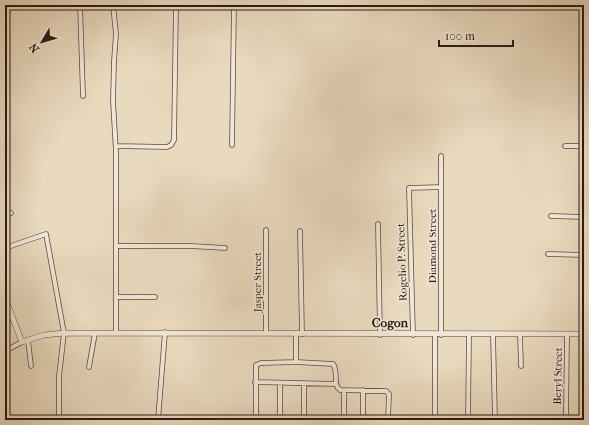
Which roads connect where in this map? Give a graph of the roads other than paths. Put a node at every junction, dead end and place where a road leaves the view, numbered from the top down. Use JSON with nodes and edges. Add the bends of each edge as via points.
{"nodes":[{"id":1,"x":80,"y":5,"type":"edge"},
{"id":2,"x":114,"y":5,"type":"edge"},
{"id":3,"x":176,"y":5,"type":"edge"},
{"id":4,"x":234,"y":5,"type":"edge"},
{"id":5,"x":83,"y":96,"type":"dead end"},
{"id":6,"x":232,"y":145,"type":"dead end"},
{"id":7,"x":116,"y":146,"type":"junction"},
{"id":8,"x":564,"y":146,"type":"dead end"},
{"id":9,"x":584,"y":146,"type":"edge"},
{"id":10,"x":441,"y":156,"type":"dead end"},
{"id":11,"x":441,"y":187,"type":"junction"},
{"id":12,"x":11,"y":213,"type":"dead end"},
{"id":13,"x":5,"y":216,"type":"edge"},
{"id":14,"x":551,"y":216,"type":"dead end"},
{"id":15,"x":584,"y":217,"type":"edge"},
{"id":16,"x":378,"y":224,"type":"dead end"},
{"id":17,"x":266,"y":230,"type":"dead end"},
{"id":18,"x":300,"y":231,"type":"dead end"},
{"id":19,"x":116,"y":246,"type":"junction"},
{"id":20,"x":5,"y":248,"type":"edge"},
{"id":21,"x":225,"y":248,"type":"dead end"},
{"id":22,"x":548,"y":254,"type":"dead end"},
{"id":23,"x":584,"y":255,"type":"edge"},
{"id":24,"x":116,"y":297,"type":"junction"},
{"id":25,"x":155,"y":297,"type":"dead end"},
{"id":26,"x":5,"y":298,"type":"edge"},
{"id":27,"x":165,"y":332,"type":"junction"},
{"id":28,"x":64,"y":333,"type":"junction"},
{"id":29,"x":95,"y":333,"type":"junction"},
{"id":30,"x":116,"y":333,"type":"junction"},
{"id":31,"x":266,"y":333,"type":"junction"},
{"id":32,"x":299,"y":334,"type":"junction"},
{"id":33,"x":469,"y":334,"type":"junction"},
{"id":34,"x":493,"y":334,"type":"junction"},
{"id":35,"x":520,"y":334,"type":"junction"},
{"id":36,"x":568,"y":334,"type":"junction"},
{"id":37,"x":584,"y":334,"type":"edge"},
{"id":38,"x":380,"y":335,"type":"junction"},
{"id":39,"x":413,"y":335,"type":"junction"},
{"id":40,"x":438,"y":335,"type":"junction"},
{"id":41,"x":28,"y":340,"type":"junction"},
{"id":42,"x":22,"y":342,"type":"junction"},
{"id":43,"x":5,"y":351,"type":"edge"},
{"id":44,"x":296,"y":362,"type":"junction"},
{"id":45,"x":31,"y":366,"type":"dead end"},
{"id":46,"x":520,"y":366,"type":"dead end"},
{"id":47,"x":89,"y":367,"type":"dead end"},
{"id":48,"x":255,"y":382,"type":"junction"},
{"id":49,"x":280,"y":383,"type":"junction"},
{"id":50,"x":304,"y":384,"type":"junction"},
{"id":51,"x":336,"y":384,"type":"junction"},
{"id":52,"x":344,"y":390,"type":"junction"},
{"id":53,"x":363,"y":390,"type":"junction"},
{"id":54,"x":566,"y":418,"type":"dead end"},
{"id":55,"x":59,"y":420,"type":"edge"},
{"id":56,"x":158,"y":420,"type":"edge"},
{"id":57,"x":256,"y":420,"type":"edge"},
{"id":58,"x":280,"y":420,"type":"edge"},
{"id":59,"x":304,"y":420,"type":"edge"},
{"id":60,"x":344,"y":420,"type":"edge"},
{"id":61,"x":363,"y":420,"type":"edge"},
{"id":62,"x":388,"y":420,"type":"edge"},
{"id":63,"x":435,"y":420,"type":"edge"},
{"id":64,"x":468,"y":420,"type":"edge"},
{"id":65,"x":495,"y":420,"type":"edge"}],
"edges":[{"from":1,"to":5,"type":"street"},
{"from":2,"to":7,"type":"street"},
{"from":3,"to":7,"type":"street","via":[[173,143],[168,147]]},
{"from":4,"to":6,"type":"street"},
{"from":7,"to":19,"type":"street"},
{"from":8,"to":9,"type":"street"},
{"from":10,"to":11,"type":"street","name":"Diamond Street"},
{"from":11,"to":39,"type":"street","name":"Rogelio P. Street","via":[[409,188]]},
{"from":11,"to":40,"type":"street","name":"Diamond Street"},
{"from":12,"to":13,"type":"street"},
{"from":14,"to":15,"type":"street"},
{"from":16,"to":38,"type":"street"},
{"from":17,"to":31,"type":"street","name":"Jasper Street"},
{"from":18,"to":32,"type":"street"},
{"from":19,"to":21,"type":"street"},
{"from":19,"to":24,"type":"street"},
{"from":20,"to":28,"type":"street","via":[[46,234]]},
{"from":22,"to":23,"type":"street"},
{"from":24,"to":25,"type":"street"},
{"from":24,"to":30,"type":"street"},
{"from":26,"to":42,"type":"street"},
{"from":27,"to":30,"type":"street"},
{"from":27,"to":31,"type":"street"},
{"from":27,"to":56,"type":"street"},
{"from":28,"to":29,"type":"street"},
{"from":28,"to":41,"type":"street"},
{"from":28,"to":55,"type":"street","via":[[58,383]]},
{"from":29,"to":30,"type":"street"},
{"from":29,"to":47,"type":"street"},
{"from":31,"to":32,"type":"street"},
{"from":32,"to":38,"type":"street"},
{"from":32,"to":44,"type":"street"},
{"from":33,"to":34,"type":"street"},
{"from":33,"to":40,"type":"street"},
{"from":33,"to":64,"type":"street"},
{"from":34,"to":35,"type":"street"},
{"from":34,"to":65,"type":"street"},
{"from":35,"to":36,"type":"street"},
{"from":35,"to":46,"type":"street"},
{"from":36,"to":37,"type":"street"},
{"from":36,"to":54,"type":"street","name":"Beryl Street"},
{"from":38,"to":39,"type":"street"},
{"from":39,"to":40,"type":"street"},
{"from":40,"to":63,"type":"street","name":"Diamond Street"},
{"from":41,"to":42,"type":"street"},
{"from":41,"to":45,"type":"street"},
{"from":42,"to":43,"type":"street"},
{"from":44,"to":48,"type":"street","via":[[259,363]]},
{"from":44,"to":51,"type":"street","via":[[333,364]]},
{"from":48,"to":49,"type":"street"},
{"from":48,"to":57,"type":"street"},
{"from":49,"to":50,"type":"street"},
{"from":49,"to":58,"type":"street"},
{"from":50,"to":51,"type":"street"},
{"from":50,"to":59,"type":"street"},
{"from":51,"to":52,"type":"street","via":[[339,389]]},
{"from":52,"to":53,"type":"street"},
{"from":52,"to":60,"type":"street"},
{"from":53,"to":61,"type":"street"},
{"from":53,"to":62,"type":"street","via":[[389,394]]}]}
